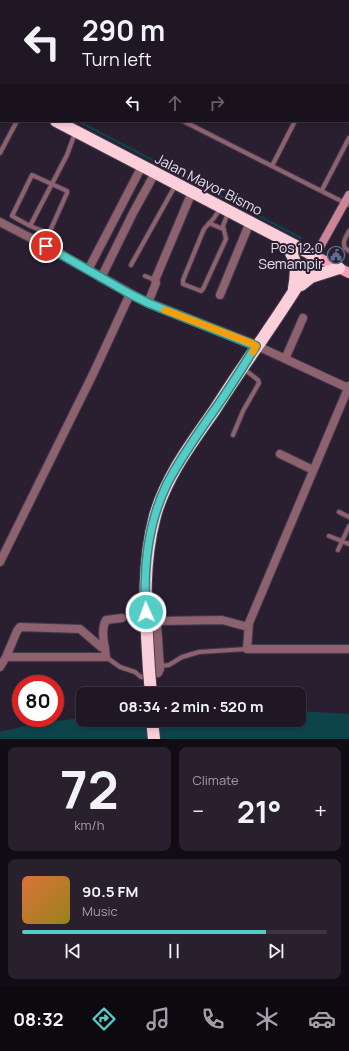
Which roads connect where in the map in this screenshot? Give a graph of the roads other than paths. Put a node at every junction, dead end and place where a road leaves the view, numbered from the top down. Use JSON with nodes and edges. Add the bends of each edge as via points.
{"nodes":[{"id":1,"x":16,"y":122,"type":"edge"},
{"id":2,"x":58,"y":122,"type":"edge"},
{"id":3,"x":186,"y":122,"type":"edge"},
{"id":4,"x":294,"y":122,"type":"edge"},
{"id":5,"x":75,"y":131,"type":"junction"},
{"id":6,"x":349,"y":138,"type":"edge"},
{"id":7,"x":0,"y":153,"type":"edge"},
{"id":8,"x":142,"y":166,"type":"junction"},
{"id":9,"x":272,"y":166,"type":"junction"},
{"id":10,"x":155,"y":173,"type":"junction"},
{"id":11,"x":176,"y":183,"type":"junction"},
{"id":12,"x":52,"y":184,"type":"junction"},
{"id":13,"x":322,"y":190,"type":"junction"},
{"id":14,"x":192,"y":192,"type":"junction"},
{"id":15,"x":348,"y":201,"type":"edge"},
{"id":16,"x":225,"y":209,"type":"junction"},
{"id":17,"x":0,"y":222,"type":"edge"},
{"id":18,"x":250,"y":222,"type":"junction"},
{"id":19,"x":210,"y":223,"type":"junction"},
{"id":20,"x":30,"y":226,"type":"junction"},
{"id":21,"x":223,"y":229,"type":"junction"},
{"id":22,"x":349,"y":232,"type":"edge"},
{"id":23,"x":280,"y":237,"type":"junction"},
{"id":24,"x":349,"y":251,"type":"edge"},
{"id":25,"x":315,"y":256,"type":"junction"},
{"id":26,"x":131,"y":265,"type":"dead end"},
{"id":27,"x":88,"y":270,"type":"junction"},
{"id":28,"x":344,"y":271,"type":"edge"},
{"id":29,"x":145,"y":276,"type":"dead end"},
{"id":30,"x":101,"y":278,"type":"junction"},
{"id":31,"x":155,"y":280,"type":"junction"},
{"id":32,"x":293,"y":293,"type":"junction"},
{"id":33,"x":130,"y":294,"type":"junction"},
{"id":34,"x":220,"y":295,"type":"dead end"},
{"id":35,"x":148,"y":303,"type":"junction"},
{"id":36,"x":304,"y":318,"type":"dead end"},
{"id":37,"x":256,"y":346,"type":"junction"},
{"id":38,"x":285,"y":359,"type":"junction"},
{"id":39,"x":242,"y":368,"type":"junction"},
{"id":40,"x":348,"y":390,"type":"edge"},
{"id":41,"x":233,"y":435,"type":"dead end"},
{"id":42,"x":280,"y":454,"type":"dead end"},
{"id":43,"x":313,"y":470,"type":"junction"},
{"id":44,"x":339,"y":512,"type":"dead end"},
{"id":45,"x":349,"y":517,"type":"edge"},
{"id":46,"x":349,"y":526,"type":"edge"},
{"id":47,"x":329,"y":536,"type":"dead end"},
{"id":48,"x":342,"y":541,"type":"junction"},
{"id":49,"x":349,"y":544,"type":"edge"},
{"id":50,"x":338,"y":550,"type":"dead end"},
{"id":51,"x":0,"y":562,"type":"edge"},
{"id":52,"x":156,"y":606,"type":"dead end"},
{"id":53,"x":122,"y":618,"type":"dead end"},
{"id":54,"x":158,"y":622,"type":"junction"},
{"id":55,"x":248,"y":627,"type":"junction"},
{"id":56,"x":105,"y":648,"type":"junction"},
{"id":57,"x":246,"y":649,"type":"junction"},
{"id":58,"x":349,"y":649,"type":"edge"},
{"id":59,"x":6,"y":657,"type":"junction"},
{"id":60,"x":106,"y":657,"type":"junction"},
{"id":61,"x":0,"y":667,"type":"edge"},
{"id":62,"x":156,"y":670,"type":"junction"},
{"id":63,"x":152,"y":687,"type":"edge"},
{"id":64,"x":153,"y":727,"type":"edge"},
{"id":65,"x":154,"y":739,"type":"edge"}],
"edges":[{"from":1,"to":7,"type":"lane"},
{"from":2,"to":5,"type":"highway","name":"Jalan Mayor Bismo"},
{"from":3,"to":9,"type":"lane"},
{"from":4,"to":9,"type":"lane"},
{"from":5,"to":8,"type":"highway","name":"Jalan Mayor Bismo"},
{"from":5,"to":12,"type":"lane","via":[[67,156]]},
{"from":6,"to":13,"type":"lane"},
{"from":8,"to":10,"type":"highway","name":"Jalan Mayor Bismo"},
{"from":8,"to":27,"type":"street"},
{"from":9,"to":13,"type":"lane"},
{"from":10,"to":11,"type":"highway","name":"Jalan Mayor Bismo"},
{"from":10,"to":30,"type":"street"},
{"from":11,"to":14,"type":"highway","name":"Jalan Mayor Bismo"},
{"from":11,"to":26,"type":"lane"},
{"from":12,"to":20,"type":"lane"},
{"from":12,"to":20,"type":"lane","via":[[67,193],[50,231],[46,233]]},
{"from":12,"to":20,"type":"lane","via":[[31,177],[12,216]]},
{"from":13,"to":15,"type":"lane"},
{"from":14,"to":16,"type":"highway","name":"Jalan Mayor Bismo"},
{"from":14,"to":31,"type":"street"},
{"from":15,"to":25,"type":"main road"},
{"from":16,"to":18,"type":"highway","name":"Jalan Mayor Bismo"},
{"from":16,"to":19,"type":"lane"},
{"from":16,"to":21,"type":"lane"},
{"from":17,"to":27,"type":"street"},
{"from":18,"to":23,"type":"highway","name":"Jalan Mayor Bismo"},
{"from":18,"to":34,"type":"street"},
{"from":19,"to":21,"type":"lane"},
{"from":19,"to":21,"type":"lane","via":[[204,229],[183,284],[203,289],[226,241]]},
{"from":22,"to":24,"type":"lane","via":[[344,242],[345,248]]},
{"from":23,"to":25,"type":"highway","name":"Jalan Mayor Bismo"},
{"from":23,"to":32,"type":"highway","via":[[297,269]]},
{"from":25,"to":28,"type":"main road","name":"Jalan Mayor Bismo"},
{"from":25,"to":32,"type":"highway"},
{"from":27,"to":30,"type":"street"},
{"from":28,"to":32,"type":"highway","via":[[311,278]]},
{"from":29,"to":31,"type":"lane"},
{"from":30,"to":33,"type":"street"},
{"from":31,"to":35,"type":"street"},
{"from":32,"to":37,"type":"highway"},
{"from":33,"to":35,"type":"street"},
{"from":33,"to":51,"type":"street"},
{"from":35,"to":37,"type":"street"},
{"from":36,"to":38,"type":"street"},
{"from":37,"to":38,"type":"street"},
{"from":37,"to":39,"type":"highway"},
{"from":38,"to":40,"type":"street"},
{"from":39,"to":41,"type":"lane","via":[[259,383],[243,410]]},
{"from":39,"to":62,"type":"highway","via":[[181,460],[167,485],[156,514],[146,560],[145,598]]},
{"from":40,"to":43,"type":"street"},
{"from":42,"to":43,"type":"street"},
{"from":43,"to":55,"type":"street"},
{"from":44,"to":45,"type":"lane"},
{"from":46,"to":48,"type":"lane"},
{"from":47,"to":48,"type":"lane"},
{"from":48,"to":49,"type":"lane"},
{"from":48,"to":50,"type":"lane"},
{"from":52,"to":54,"type":"lane","via":[[155,621]]},
{"from":53,"to":56,"type":"street","via":[[105,621]]},
{"from":54,"to":55,"type":"street","via":[[222,620]]},
{"from":54,"to":62,"type":"street"},
{"from":55,"to":57,"type":"street"},
{"from":56,"to":59,"type":"street","via":[[80,629],[20,627]]},
{"from":56,"to":60,"type":"street"},
{"from":57,"to":58,"type":"street"},
{"from":57,"to":62,"type":"lane","via":[[199,652]]},
{"from":59,"to":60,"type":"street"},
{"from":59,"to":61,"type":"street"},
{"from":60,"to":62,"type":"lane","via":[[120,667],[141,676],[152,677]]},
{"from":62,"to":63,"type":"highway","bridge":true},
{"from":64,"to":65,"type":"highway"}]}
